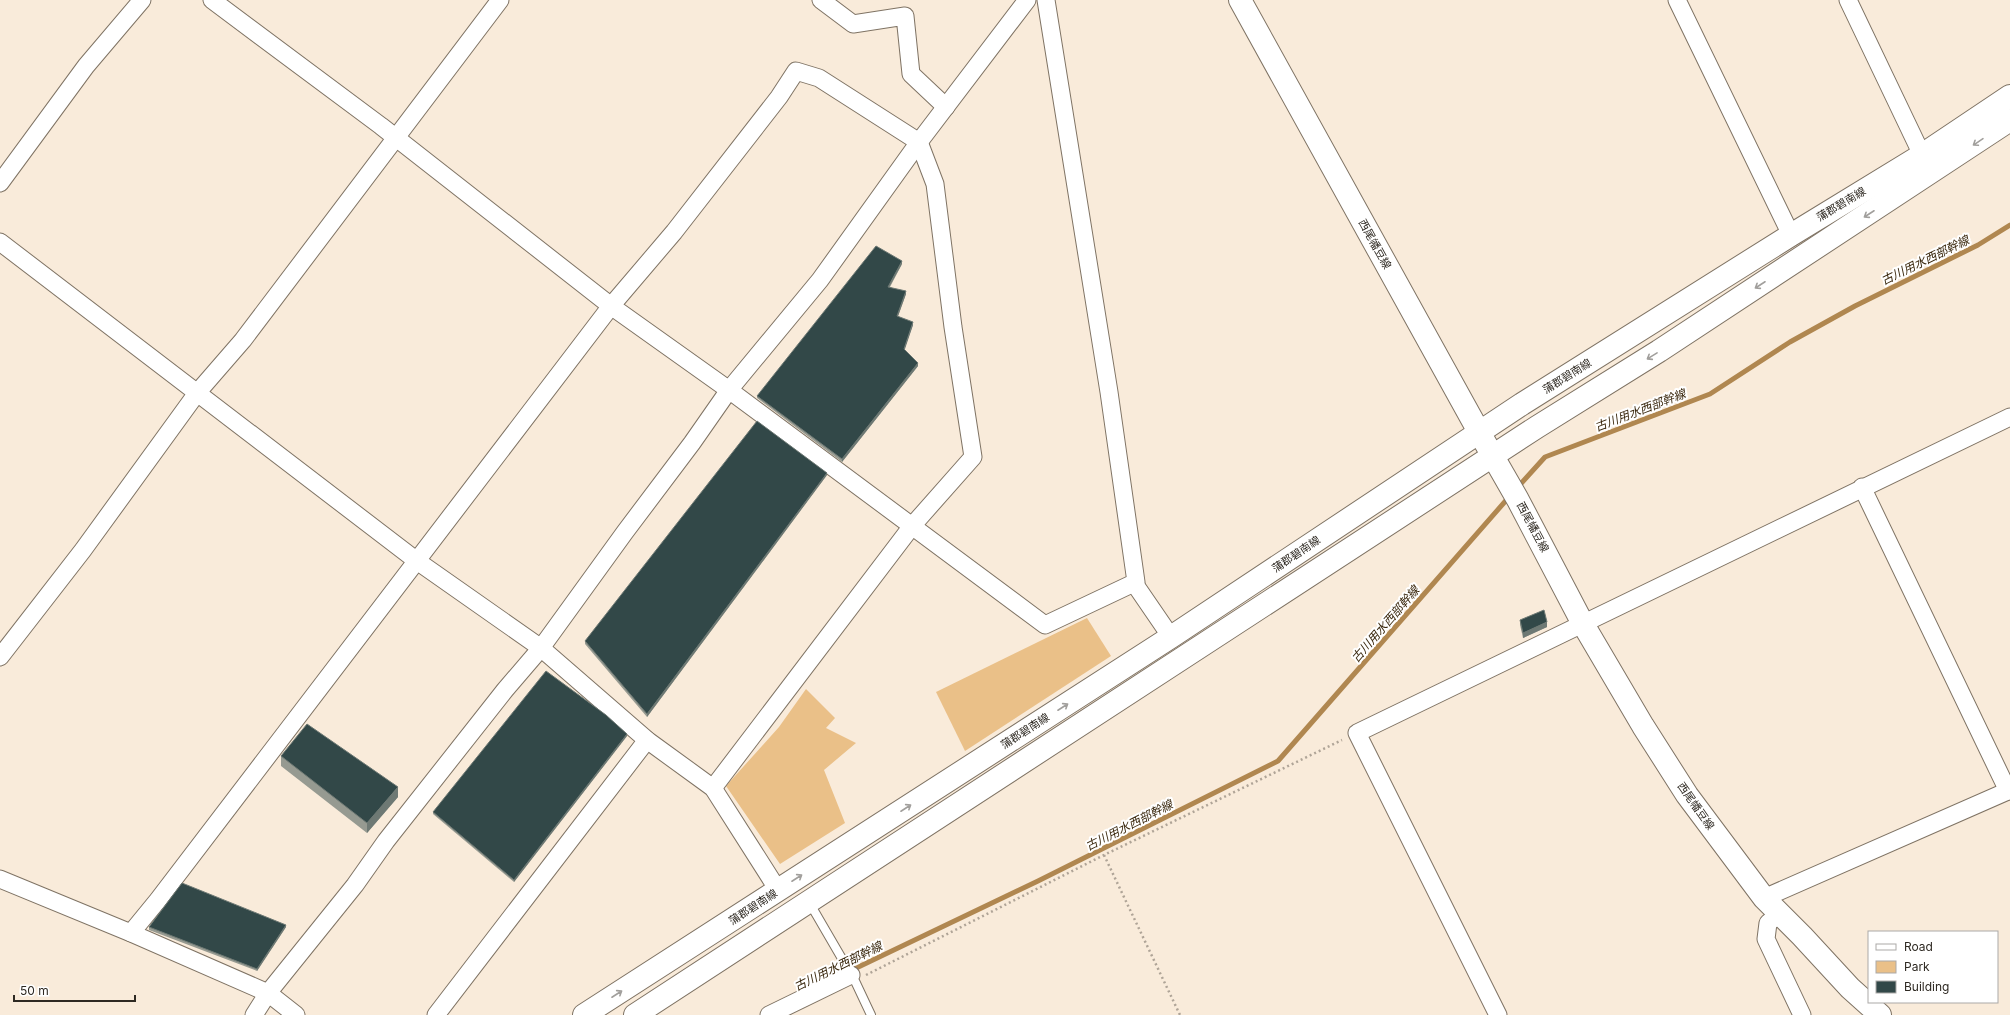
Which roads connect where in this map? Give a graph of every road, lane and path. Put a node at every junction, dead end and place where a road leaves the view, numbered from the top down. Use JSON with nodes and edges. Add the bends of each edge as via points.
{"nodes":[{"id":1,"x":142,"y":0,"type":"edge"},
{"id":2,"x":212,"y":0,"type":"edge"},
{"id":3,"x":500,"y":0,"type":"edge"},
{"id":4,"x":821,"y":0,"type":"edge"},
{"id":5,"x":1027,"y":0,"type":"edge"},
{"id":6,"x":1046,"y":0,"type":"edge"},
{"id":7,"x":1240,"y":0,"type":"edge"},
{"id":8,"x":1677,"y":0,"type":"edge"},
{"id":9,"x":1848,"y":0,"type":"edge"},
{"id":10,"x":2010,"y":96,"type":"edge"},
{"id":11,"x":946,"y":106,"type":"junction"},
{"id":12,"x":2010,"y":120,"type":"edge"},
{"id":13,"x":395,"y":139,"type":"junction"},
{"id":14,"x":919,"y":142,"type":"junction"},
{"id":15,"x":1922,"y":155,"type":"junction"},
{"id":16,"x":0,"y":183,"type":"edge"},
{"id":17,"x":1791,"y":235,"type":"junction"},
{"id":18,"x":0,"y":242,"type":"edge"},
{"id":19,"x":611,"y":306,"type":"junction"},
{"id":20,"x":729,"y":390,"type":"junction"},
{"id":21,"x":198,"y":393,"type":"junction"},
{"id":22,"x":2010,"y":417,"type":"edge"},
{"id":23,"x":1479,"y":432,"type":"junction"},
{"id":24,"x":1498,"y":464,"type":"junction"},
{"id":25,"x":1862,"y":487,"type":"junction"},
{"id":26,"x":912,"y":526,"type":"junction"},
{"id":27,"x":417,"y":561,"type":"junction"},
{"id":28,"x":1134,"y":583,"type":"junction"},
{"id":29,"x":1583,"y":624,"type":"junction"},
{"id":30,"x":1171,"y":637,"type":"junction"},
{"id":31,"x":540,"y":648,"type":"junction"},
{"id":32,"x":0,"y":657,"type":"edge"},
{"id":33,"x":1357,"y":733,"type":"junction"},
{"id":34,"x":647,"y":740,"type":"junction"},
{"id":35,"x":713,"y":788,"type":"junction"},
{"id":36,"x":2008,"y":795,"type":"edge"},
{"id":37,"x":1104,"y":855,"type":"junction"},
{"id":38,"x":0,"y":879,"type":"edge"},
{"id":39,"x":778,"y":890,"type":"junction"},
{"id":40,"x":1764,"y":898,"type":"junction"},
{"id":41,"x":808,"y":901,"type":"junction"},
{"id":42,"x":1779,"y":914,"type":"junction"},
{"id":43,"x":131,"y":933,"type":"junction"},
{"id":44,"x":853,"y":978,"type":"junction"},
{"id":45,"x":268,"y":993,"type":"junction"},
{"id":46,"x":254,"y":1015,"type":"edge"},
{"id":47,"x":296,"y":1015,"type":"edge"},
{"id":48,"x":436,"y":1015,"type":"edge"},
{"id":49,"x":584,"y":1015,"type":"edge"},
{"id":50,"x":635,"y":1015,"type":"edge"},
{"id":51,"x":769,"y":1015,"type":"edge"},
{"id":52,"x":871,"y":1015,"type":"edge"},
{"id":53,"x":1180,"y":1015,"type":"edge"},
{"id":54,"x":1498,"y":1015,"type":"edge"},
{"id":55,"x":1802,"y":1015,"type":"edge"},
{"id":56,"x":1880,"y":1015,"type":"edge"}],
"edges":[{"from":1,"to":16,"type":"street","via":[[86,66]]},
{"from":2,"to":13,"type":"street","via":[[274,44]]},
{"from":3,"to":13,"type":"street"},
{"from":4,"to":11,"type":"street","via":[[853,24],[905,16],[911,74]]},
{"from":5,"to":11,"type":"street"},
{"from":6,"to":28,"type":"street","via":[[1109,392],[1136,582]]},
{"from":7,"to":23,"type":"main road","name":"西尾幡豆線"},
{"from":8,"to":17,"type":"street"},
{"from":9,"to":15,"type":"street"},
{"from":10,"to":15,"type":"main road","name":"蒲郡碧南線"},
{"from":11,"to":14,"type":"street"},
{"from":12,"to":24,"type":"main road","name":"蒲郡碧南線","one_way":true,"via":[[1659,351]]},
{"from":13,"to":19,"type":"street"},
{"from":13,"to":21,"type":"street","via":[[243,340]]},
{"from":14,"to":19,"type":"street","via":[[819,78],[796,71],[779,98],[674,232]]},
{"from":14,"to":20,"type":"street","via":[[820,280]]},
{"from":14,"to":26,"type":"street","via":[[935,184],[952,327],[973,457]]},
{"from":15,"to":17,"type":"main road","name":"蒲郡碧南線"},
{"from":17,"to":23,"type":"main road","name":"蒲郡碧南線"},
{"from":18,"to":21,"type":"street"},
{"from":19,"to":20,"type":"street"},
{"from":19,"to":27,"type":"street"},
{"from":20,"to":26,"type":"street"},
{"from":20,"to":31,"type":"street"},
{"from":21,"to":27,"type":"street"},
{"from":21,"to":32,"type":"street"},
{"from":22,"to":25,"type":"street"},
{"from":23,"to":24,"type":"main road","name":"西尾幡豆線"},
{"from":23,"to":30,"type":"main road","name":"蒲郡碧南線"},
{"from":24,"to":29,"type":"main road","name":"西尾幡豆線"},
{"from":24,"to":41,"type":"main road","name":"蒲郡碧南線"},
{"from":25,"to":29,"type":"street"},
{"from":25,"to":36,"type":"street"},
{"from":26,"to":28,"type":"street","via":[[1045,625]]},
{"from":26,"to":35,"type":"street"},
{"from":27,"to":31,"type":"street"},
{"from":27,"to":43,"type":"street"},
{"from":28,"to":30,"type":"street"},
{"from":29,"to":33,"type":"street"},
{"from":29,"to":40,"type":"main road","name":"西尾幡豆線","via":[[1687,796]]},
{"from":39,"to":30,"type":"main road","name":"蒲郡碧南線","one_way":true},
{"from":31,"to":34,"type":"street"},
{"from":31,"to":45,"type":"street"},
{"from":33,"to":37,"type":"path"},
{"from":33,"to":54,"type":"street"},
{"from":34,"to":35,"type":"street"},
{"from":34,"to":48,"type":"street"},
{"from":35,"to":39,"type":"street"},
{"from":36,"to":40,"type":"street"},
{"from":37,"to":44,"type":"path"},
{"from":37,"to":53,"type":"path"},
{"from":38,"to":43,"type":"street"},
{"from":49,"to":39,"type":"main road","name":"蒲郡碧南線","one_way":true},
{"from":40,"to":42,"type":"main road","name":"西尾幡豆線"},
{"from":41,"to":44,"type":"lane"},
{"from":41,"to":50,"type":"main road","name":"蒲郡碧南線"},
{"from":42,"to":55,"type":"street","via":[[1768,923],[1766,939]]},
{"from":42,"to":56,"type":"main road","name":"西尾幡豆線","via":[[1850,988]]},
{"from":43,"to":45,"type":"street"},
{"from":44,"to":51,"type":"street"},
{"from":44,"to":52,"type":"lane"},
{"from":45,"to":46,"type":"street"},
{"from":45,"to":47,"type":"street"}]}
